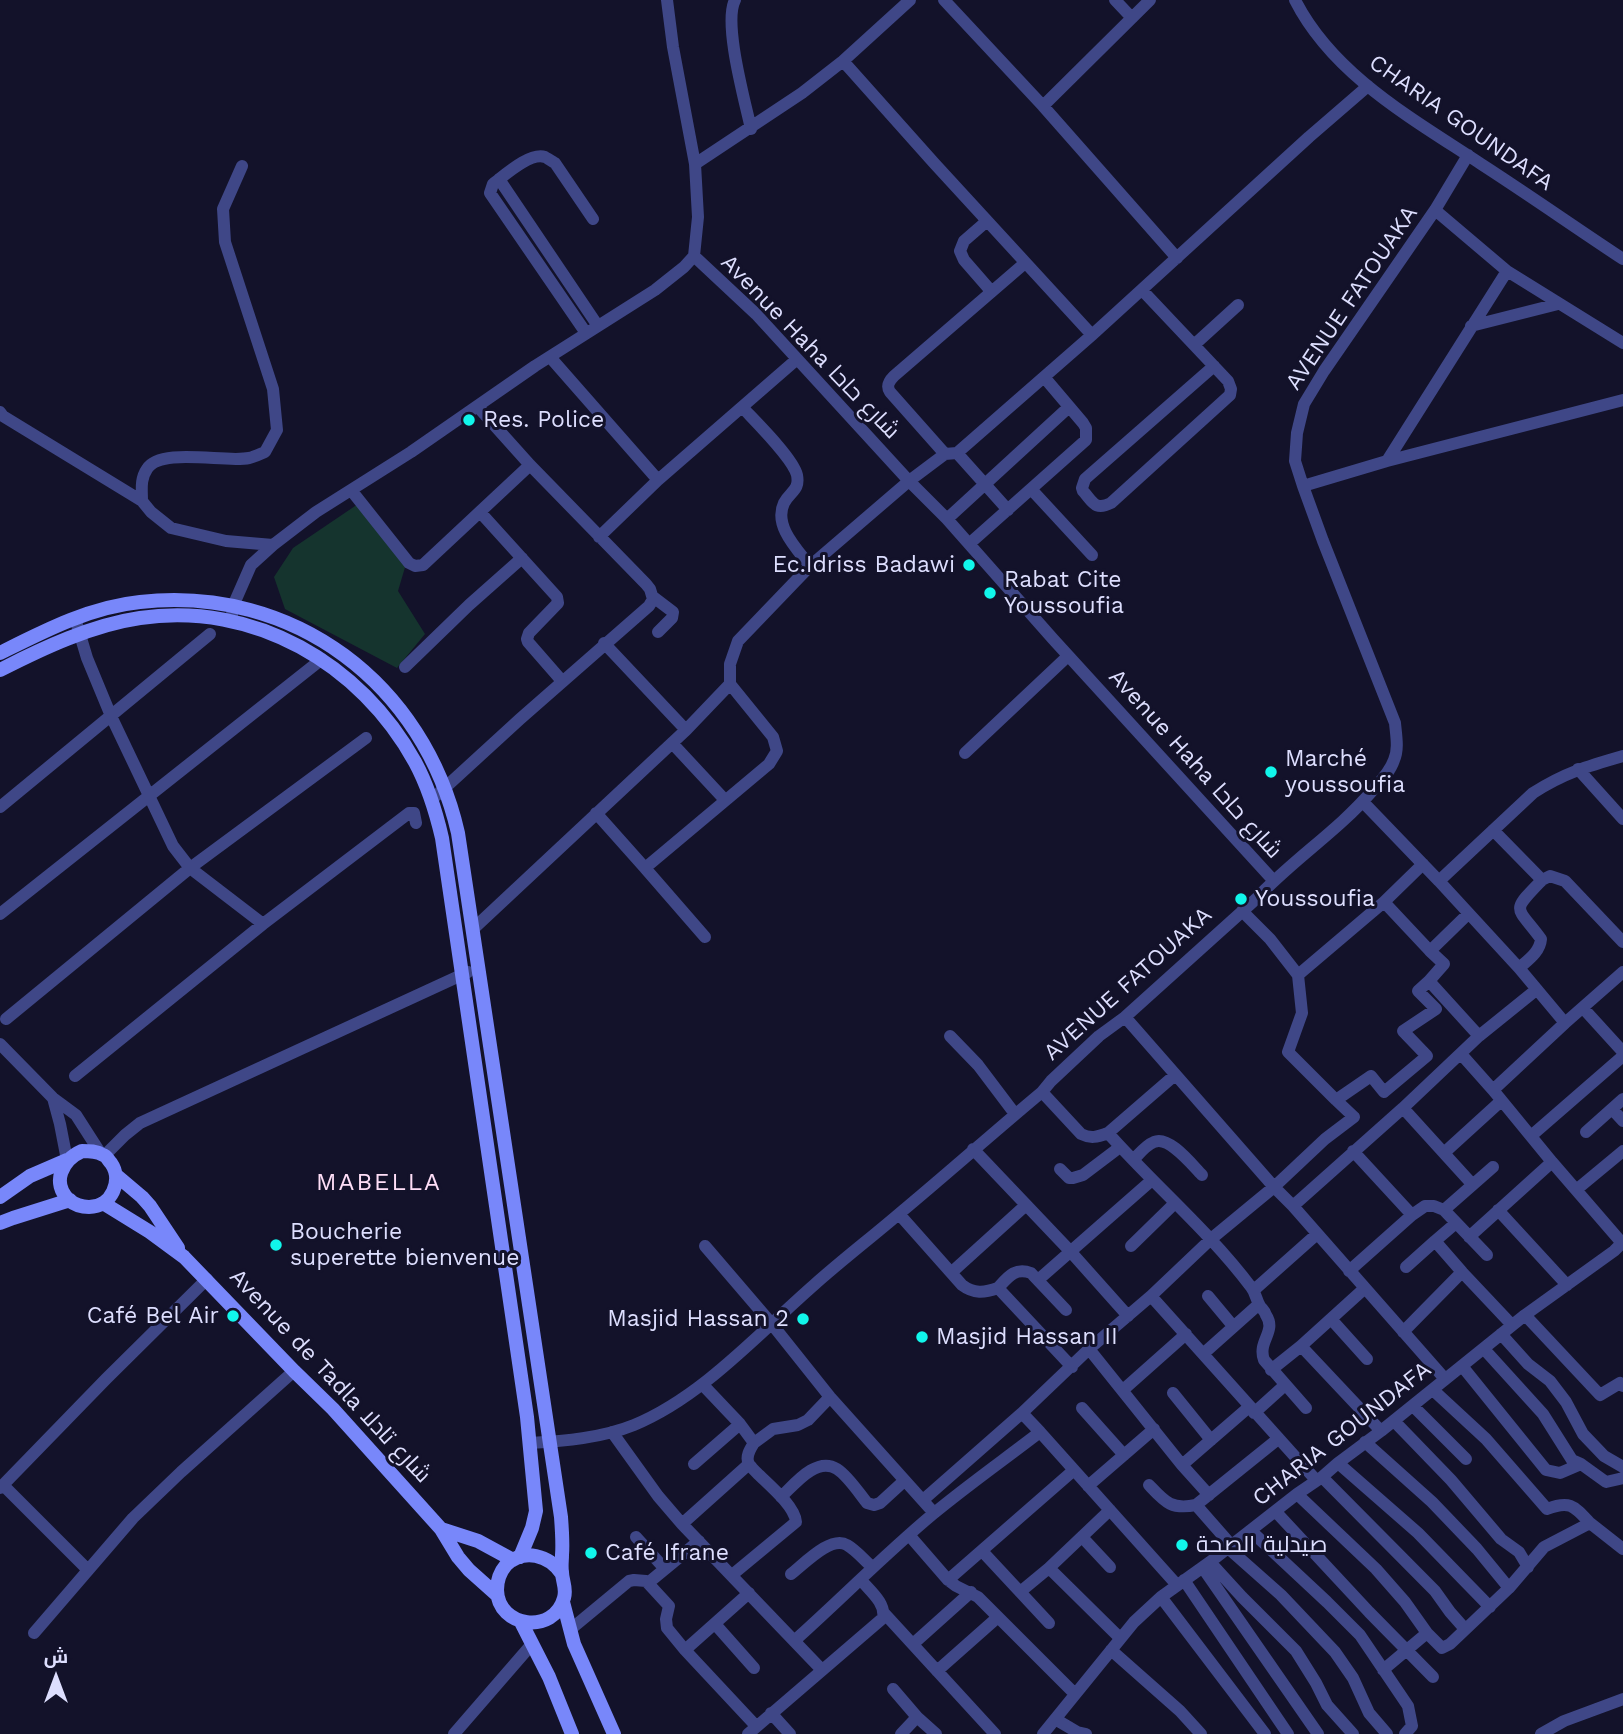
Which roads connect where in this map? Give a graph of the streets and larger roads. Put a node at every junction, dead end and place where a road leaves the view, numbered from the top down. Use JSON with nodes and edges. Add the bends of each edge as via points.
{"nodes":[{"id":1,"x":667,"y":0,"type":"edge"},
{"id":2,"x":735,"y":0,"type":"edge"},
{"id":3,"x":910,"y":0,"type":"edge"},
{"id":4,"x":944,"y":0,"type":"edge"},
{"id":5,"x":1115,"y":0,"type":"edge"},
{"id":6,"x":1150,"y":0,"type":"edge"},
{"id":7,"x":1295,"y":0,"type":"edge"},
{"id":8,"x":1132,"y":18,"type":"junction"},
{"id":9,"x":844,"y":61,"type":"junction"},
{"id":10,"x":1368,"y":86,"type":"junction"},
{"id":11,"x":1043,"y":106,"type":"junction"},
{"id":12,"x":751,"y":129,"type":"junction"},
{"id":13,"x":1468,"y":155,"type":"junction"},
{"id":14,"x":695,"y":164,"type":"junction"},
{"id":15,"x":242,"y":166,"type":"dead end"},
{"id":16,"x":499,"y":180,"type":"junction"},
{"id":17,"x":1435,"y":210,"type":"junction"},
{"id":18,"x":593,"y":219,"type":"dead end"},
{"id":19,"x":987,"y":221,"type":"junction"},
{"id":20,"x":694,"y":256,"type":"junction"},
{"id":21,"x":1177,"y":258,"type":"junction"},
{"id":22,"x":1623,"y":259,"type":"edge"},
{"id":23,"x":1024,"y":263,"type":"junction"},
{"id":24,"x":1507,"y":271,"type":"junction"},
{"id":25,"x":1142,"y":290,"type":"junction"},
{"id":26,"x":991,"y":292,"type":"junction"},
{"id":27,"x":1558,"y":304,"type":"junction"},
{"id":28,"x":1238,"y":305,"type":"dead end"},
{"id":29,"x":598,"y":326,"type":"junction"},
{"id":30,"x":1471,"y":326,"type":"junction"},
{"id":31,"x":586,"y":333,"type":"junction"},
{"id":32,"x":1092,"y":335,"type":"junction"},
{"id":33,"x":1623,"y":343,"type":"edge"},
{"id":34,"x":1194,"y":345,"type":"junction"},
{"id":35,"x":550,"y":357,"type":"junction"},
{"id":36,"x":796,"y":360,"type":"junction"},
{"id":37,"x":1214,"y":366,"type":"junction"},
{"id":38,"x":1044,"y":377,"type":"junction"},
{"id":39,"x":1623,"y":400,"type":"edge"},
{"id":40,"x":478,"y":407,"type":"junction"},
{"id":41,"x":742,"y":407,"type":"junction"},
{"id":42,"x":1069,"y":407,"type":"junction"},
{"id":43,"x":0,"y":412,"type":"edge"},
{"id":44,"x":951,"y":454,"type":"junction"},
{"id":45,"x":1387,"y":461,"type":"junction"},
{"id":46,"x":530,"y":465,"type":"junction"},
{"id":47,"x":658,"y":481,"type":"junction"},
{"id":48,"x":909,"y":481,"type":"junction"},
{"id":49,"x":985,"y":484,"type":"junction"},
{"id":50,"x":1303,"y":486,"type":"junction"},
{"id":51,"x":1031,"y":489,"type":"junction"},
{"id":52,"x":351,"y":490,"type":"junction"},
{"id":53,"x":142,"y":501,"type":"junction"},
{"id":54,"x":1008,"y":510,"type":"junction"},
{"id":55,"x":480,"y":512,"type":"junction"},
{"id":56,"x":947,"y":519,"type":"junction"},
{"id":57,"x":599,"y":537,"type":"junction"},
{"id":58,"x":969,"y":544,"type":"junction"},
{"id":59,"x":273,"y":545,"type":"junction"},
{"id":60,"x":1092,"y":555,"type":"dead end"},
{"id":61,"x":522,"y":558,"type":"junction"},
{"id":62,"x":810,"y":566,"type":"junction"},
{"id":63,"x":652,"y":596,"type":"junction"},
{"id":64,"x":233,"y":606,"type":"junction"},
{"id":65,"x":75,"y":618,"type":"junction"},
{"id":66,"x":230,"y":621,"type":"junction"},
{"id":67,"x":658,"y":632,"type":"dead end"},
{"id":68,"x":79,"y":634,"type":"junction"},
{"id":69,"x":210,"y":634,"type":"dead end"},
{"id":70,"x":604,"y":643,"type":"junction"},
{"id":71,"x":1,"y":649,"type":"edge"},
{"id":72,"x":1068,"y":656,"type":"junction"},
{"id":73,"x":322,"y":659,"type":"junction"},
{"id":74,"x":5,"y":667,"type":"edge"},
{"id":75,"x":405,"y":667,"type":"dead end"},
{"id":76,"x":562,"y":681,"type":"junction"},
{"id":77,"x":730,"y":684,"type":"junction"},
{"id":78,"x":111,"y":716,"type":"junction"},
{"id":79,"x":686,"y":730,"type":"junction"},
{"id":80,"x":366,"y":738,"type":"dead end"},
{"id":81,"x":672,"y":743,"type":"junction"},
{"id":82,"x":965,"y":753,"type":"dead end"},
{"id":83,"x":1623,"y":756,"type":"edge"},
{"id":84,"x":1578,"y":769,"type":"junction"},
{"id":85,"x":446,"y":788,"type":"junction"},
{"id":86,"x":150,"y":797,"type":"junction"},
{"id":87,"x":432,"y":800,"type":"junction"},
{"id":88,"x":725,"y":800,"type":"junction"},
{"id":89,"x":1363,"y":802,"type":"junction"},
{"id":90,"x":0,"y":807,"type":"edge"},
{"id":91,"x":596,"y":813,"type":"junction"},
{"id":92,"x":1623,"y":819,"type":"edge"},
{"id":93,"x":416,"y":823,"type":"dead end"},
{"id":94,"x":1493,"y":830,"type":"junction"},
{"id":95,"x":1423,"y":864,"type":"junction"},
{"id":96,"x":190,"y":868,"type":"junction"},
{"id":97,"x":645,"y":868,"type":"junction"},
{"id":98,"x":1273,"y":880,"type":"junction"},
{"id":99,"x":1542,"y":880,"type":"junction"},
{"id":100,"x":1439,"y":881,"type":"junction"},
{"id":101,"x":1384,"y":902,"type":"junction"},
{"id":102,"x":1242,"y":911,"type":"junction"},
{"id":103,"x":0,"y":914,"type":"edge"},
{"id":104,"x":1468,"y":914,"type":"junction"},
{"id":105,"x":263,"y":924,"type":"junction"},
{"id":106,"x":472,"y":930,"type":"junction"},
{"id":107,"x":705,"y":937,"type":"dead end"},
{"id":108,"x":1623,"y":942,"type":"edge"},
{"id":109,"x":1430,"y":951,"type":"junction"},
{"id":110,"x":478,"y":968,"type":"junction"},
{"id":111,"x":1519,"y":968,"type":"junction"},
{"id":112,"x":1623,"y":972,"type":"edge"},
{"id":113,"x":462,"y":975,"type":"junction"},
{"id":114,"x":1298,"y":975,"type":"junction"},
{"id":115,"x":1429,"y":981,"type":"junction"},
{"id":116,"x":1536,"y":990,"type":"junction"},
{"id":117,"x":1583,"y":1007,"type":"junction"},
{"id":118,"x":1125,"y":1017,"type":"junction"},
{"id":119,"x":6,"y":1019,"type":"dead end"},
{"id":120,"x":1565,"y":1023,"type":"junction"},
{"id":121,"x":950,"y":1036,"type":"dead end"},
{"id":122,"x":1479,"y":1036,"type":"junction"},
{"id":123,"x":0,"y":1044,"type":"edge"},
{"id":124,"x":1461,"y":1054,"type":"junction"},
{"id":125,"x":1623,"y":1054,"type":"edge"},
{"id":126,"x":1175,"y":1074,"type":"junction"},
{"id":127,"x":75,"y":1076,"type":"dead end"},
{"id":128,"x":1042,"y":1092,"type":"junction"},
{"id":129,"x":1497,"y":1096,"type":"junction"},
{"id":130,"x":53,"y":1098,"type":"junction"},
{"id":131,"x":1623,"y":1099,"type":"edge"},
{"id":132,"x":1336,"y":1100,"type":"junction"},
{"id":133,"x":1403,"y":1108,"type":"junction"},
{"id":134,"x":1612,"y":1109,"type":"junction"},
{"id":135,"x":1015,"y":1114,"type":"junction"},
{"id":136,"x":1623,"y":1121,"type":"edge"},
{"id":137,"x":1586,"y":1132,"type":"dead end"},
{"id":138,"x":1108,"y":1133,"type":"junction"},
{"id":139,"x":1531,"y":1136,"type":"junction"},
{"id":140,"x":1120,"y":1147,"type":"junction"},
{"id":141,"x":973,"y":1149,"type":"junction"},
{"id":142,"x":1353,"y":1151,"type":"junction"},
{"id":143,"x":1623,"y":1151,"type":"edge"},
{"id":144,"x":1445,"y":1152,"type":"junction"},
{"id":145,"x":103,"y":1155,"type":"junction"},
{"id":146,"x":67,"y":1160,"type":"junction"},
{"id":147,"x":1133,"y":1160,"type":"junction"},
{"id":148,"x":1552,"y":1162,"type":"junction"},
{"id":149,"x":1493,"y":1167,"type":"dead end"},
{"id":150,"x":1060,"y":1169,"type":"dead end"},
{"id":151,"x":116,"y":1175,"type":"junction"},
{"id":152,"x":1202,"y":1175,"type":"dead end"},
{"id":153,"x":1152,"y":1180,"type":"junction"},
{"id":154,"x":1472,"y":1184,"type":"junction"},
{"id":155,"x":1274,"y":1187,"type":"junction"},
{"id":156,"x":1576,"y":1190,"type":"junction"},
{"id":157,"x":0,"y":1197,"type":"edge"},
{"id":158,"x":70,"y":1200,"type":"junction"},
{"id":159,"x":103,"y":1203,"type":"junction"},
{"id":160,"x":1175,"y":1203,"type":"junction"},
{"id":161,"x":1026,"y":1205,"type":"junction"},
{"id":162,"x":1293,"y":1206,"type":"junction"},
{"id":163,"x":1444,"y":1210,"type":"junction"},
{"id":164,"x":1498,"y":1210,"type":"junction"},
{"id":165,"x":900,"y":1214,"type":"junction"},
{"id":166,"x":1412,"y":1215,"type":"junction"},
{"id":167,"x":0,"y":1223,"type":"edge"},
{"id":168,"x":1456,"y":1223,"type":"junction"},
{"id":169,"x":1317,"y":1234,"type":"junction"},
{"id":170,"x":1469,"y":1237,"type":"junction"},
{"id":171,"x":1211,"y":1239,"type":"junction"},
{"id":172,"x":1435,"y":1241,"type":"junction"},
{"id":173,"x":705,"y":1246,"type":"dead end"},
{"id":174,"x":1131,"y":1246,"type":"dead end"},
{"id":175,"x":1621,"y":1248,"type":"edge"},
{"id":176,"x":1070,"y":1251,"type":"junction"},
{"id":177,"x":1487,"y":1255,"type":"dead end"},
{"id":178,"x":184,"y":1257,"type":"junction"},
{"id":179,"x":1406,"y":1267,"type":"dead end"},
{"id":180,"x":1349,"y":1271,"type":"junction"},
{"id":181,"x":952,"y":1272,"type":"junction"},
{"id":182,"x":1462,"y":1272,"type":"junction"},
{"id":183,"x":207,"y":1279,"type":"junction"},
{"id":184,"x":1038,"y":1280,"type":"junction"},
{"id":185,"x":1567,"y":1285,"type":"junction"},
{"id":186,"x":998,"y":1288,"type":"junction"},
{"id":187,"x":1365,"y":1288,"type":"junction"},
{"id":188,"x":1254,"y":1290,"type":"junction"},
{"id":189,"x":1151,"y":1296,"type":"junction"},
{"id":190,"x":1208,"y":1296,"type":"dead end"},
{"id":191,"x":1258,"y":1305,"type":"junction"},
{"id":192,"x":1066,"y":1310,"type":"dead end"},
{"id":193,"x":1525,"y":1315,"type":"junction"},
{"id":194,"x":1128,"y":1316,"type":"junction"},
{"id":195,"x":1331,"y":1319,"type":"junction"},
{"id":196,"x":771,"y":1323,"type":"junction"},
{"id":197,"x":1512,"y":1325,"type":"junction"},
{"id":198,"x":1233,"y":1326,"type":"junction"},
{"id":199,"x":1403,"y":1332,"type":"junction"},
{"id":200,"x":1186,"y":1334,"type":"junction"},
{"id":201,"x":1501,"y":1334,"type":"junction"},
{"id":202,"x":1301,"y":1346,"type":"junction"},
{"id":203,"x":1089,"y":1349,"type":"junction"},
{"id":204,"x":1484,"y":1349,"type":"junction"},
{"id":205,"x":1203,"y":1353,"type":"junction"},
{"id":206,"x":1367,"y":1359,"type":"dead end"},
{"id":207,"x":1462,"y":1366,"type":"junction"},
{"id":208,"x":1072,"y":1367,"type":"junction"},
{"id":209,"x":1271,"y":1370,"type":"junction"},
{"id":210,"x":294,"y":1371,"type":"junction"},
{"id":211,"x":1445,"y":1379,"type":"junction"},
{"id":212,"x":703,"y":1385,"type":"junction"},
{"id":213,"x":1285,"y":1385,"type":"junction"},
{"id":214,"x":1623,"y":1387,"type":"edge"},
{"id":215,"x":1123,"y":1390,"type":"junction"},
{"id":216,"x":1433,"y":1390,"type":"junction"},
{"id":217,"x":1173,"y":1393,"type":"dead end"},
{"id":218,"x":830,"y":1397,"type":"junction"},
{"id":219,"x":1413,"y":1406,"type":"junction"},
{"id":220,"x":1082,"y":1408,"type":"dead end"},
{"id":221,"x":1306,"y":1409,"type":"dead end"},
{"id":222,"x":1252,"y":1410,"type":"junction"},
{"id":223,"x":1022,"y":1413,"type":"junction"},
{"id":224,"x":1394,"y":1420,"type":"junction"},
{"id":225,"x":740,"y":1424,"type":"junction"},
{"id":226,"x":1154,"y":1429,"type":"junction"},
{"id":227,"x":1381,"y":1431,"type":"junction"},
{"id":228,"x":611,"y":1432,"type":"junction"},
{"id":229,"x":1040,"y":1432,"type":"junction"},
{"id":230,"x":1278,"y":1439,"type":"junction"},
{"id":231,"x":1211,"y":1440,"type":"junction"},
{"id":232,"x":550,"y":1442,"type":"junction"},
{"id":233,"x":1365,"y":1442,"type":"junction"},
{"id":234,"x":530,"y":1443,"type":"junction"},
{"id":235,"x":754,"y":1443,"type":"junction"},
{"id":236,"x":1124,"y":1455,"type":"junction"},
{"id":237,"x":1466,"y":1459,"type":"dead end"},
{"id":238,"x":1338,"y":1463,"type":"junction"},
{"id":239,"x":694,"y":1464,"type":"dead end"},
{"id":240,"x":749,"y":1465,"type":"junction"},
{"id":241,"x":1181,"y":1465,"type":"junction"},
{"id":242,"x":1581,"y":1465,"type":"junction"},
{"id":243,"x":1623,"y":1467,"type":"edge"},
{"id":244,"x":1074,"y":1470,"type":"junction"},
{"id":245,"x":1319,"y":1478,"type":"junction"},
{"id":246,"x":1623,"y":1478,"type":"edge"},
{"id":247,"x":904,"y":1481,"type":"junction"},
{"id":248,"x":1149,"y":1485,"type":"dead end"},
{"id":249,"x":1,"y":1486,"type":"edge"},
{"id":250,"x":1088,"y":1486,"type":"junction"},
{"id":251,"x":1297,"y":1494,"type":"junction"},
{"id":252,"x":1209,"y":1495,"type":"junction"},
{"id":253,"x":781,"y":1497,"type":"junction"},
{"id":254,"x":923,"y":1500,"type":"junction"},
{"id":255,"x":1196,"y":1505,"type":"junction"},
{"id":256,"x":1110,"y":1510,"type":"junction"},
{"id":257,"x":1276,"y":1511,"type":"junction"},
{"id":258,"x":934,"y":1513,"type":"junction"},
{"id":259,"x":1590,"y":1523,"type":"junction"},
{"id":260,"x":682,"y":1524,"type":"junction"},
{"id":261,"x":441,"y":1529,"type":"junction"},
{"id":262,"x":1251,"y":1531,"type":"junction"},
{"id":263,"x":909,"y":1535,"type":"junction"},
{"id":264,"x":636,"y":1537,"type":"dead end"},
{"id":265,"x":1082,"y":1537,"type":"junction"},
{"id":266,"x":699,"y":1541,"type":"junction"},
{"id":267,"x":1230,"y":1547,"type":"junction"},
{"id":268,"x":1623,"y":1549,"type":"edge"},
{"id":269,"x":982,"y":1551,"type":"junction"},
{"id":270,"x":517,"y":1558,"type":"junction"},
{"id":271,"x":1207,"y":1565,"type":"junction"},
{"id":272,"x":872,"y":1567,"type":"junction"},
{"id":273,"x":1049,"y":1567,"type":"junction"},
{"id":274,"x":1110,"y":1567,"type":"dead end"},
{"id":275,"x":1528,"y":1567,"type":"junction"},
{"id":276,"x":665,"y":1569,"type":"junction"},
{"id":277,"x":88,"y":1570,"type":"junction"},
{"id":278,"x":562,"y":1574,"type":"junction"},
{"id":279,"x":791,"y":1574,"type":"dead end"},
{"id":280,"x":732,"y":1575,"type":"junction"},
{"id":281,"x":861,"y":1580,"type":"junction"},
{"id":282,"x":948,"y":1580,"type":"junction"},
{"id":283,"x":648,"y":1583,"type":"junction"},
{"id":284,"x":1180,"y":1583,"type":"junction"},
{"id":285,"x":1509,"y":1588,"type":"junction"},
{"id":286,"x":971,"y":1592,"type":"junction"},
{"id":287,"x":1020,"y":1592,"type":"junction"},
{"id":288,"x":749,"y":1593,"type":"junction"},
{"id":289,"x":497,"y":1595,"type":"junction"},
{"id":290,"x":1161,"y":1597,"type":"junction"},
{"id":291,"x":563,"y":1602,"type":"junction"},
{"id":292,"x":1490,"y":1607,"type":"junction"},
{"id":293,"x":884,"y":1613,"type":"junction"},
{"id":294,"x":998,"y":1617,"type":"junction"},
{"id":295,"x":521,"y":1622,"type":"junction"},
{"id":296,"x":1049,"y":1623,"type":"dead end"},
{"id":297,"x":715,"y":1624,"type":"junction"},
{"id":298,"x":571,"y":1629,"type":"junction"},
{"id":299,"x":1465,"y":1629,"type":"junction"},
{"id":300,"x":34,"y":1633,"type":"dead end"},
{"id":301,"x":1427,"y":1633,"type":"junction"},
{"id":302,"x":1120,"y":1638,"type":"junction"},
{"id":303,"x":794,"y":1642,"type":"junction"},
{"id":304,"x":532,"y":1644,"type":"junction"},
{"id":305,"x":913,"y":1644,"type":"junction"},
{"id":306,"x":685,"y":1650,"type":"junction"},
{"id":307,"x":1111,"y":1650,"type":"junction"},
{"id":308,"x":1407,"y":1650,"type":"junction"},
{"id":309,"x":754,"y":1668,"type":"dead end"},
{"id":310,"x":822,"y":1670,"type":"junction"},
{"id":311,"x":1383,"y":1670,"type":"junction"},
{"id":312,"x":937,"y":1671,"type":"junction"},
{"id":313,"x":1433,"y":1677,"type":"dead end"},
{"id":314,"x":893,"y":1689,"type":"dead end"},
{"id":315,"x":1075,"y":1694,"type":"junction"},
{"id":316,"x":1623,"y":1699,"type":"edge"},
{"id":317,"x":771,"y":1713,"type":"junction"},
{"id":318,"x":916,"y":1717,"type":"junction"},
{"id":319,"x":1055,"y":1719,"type":"junction"},
{"id":320,"x":752,"y":1730,"type":"edge"},
{"id":321,"x":454,"y":1734,"type":"edge"},
{"id":322,"x":572,"y":1734,"type":"edge"},
{"id":323,"x":614,"y":1734,"type":"edge"},
{"id":324,"x":790,"y":1734,"type":"edge"},
{"id":325,"x":901,"y":1734,"type":"edge"},
{"id":326,"x":936,"y":1734,"type":"edge"},
{"id":327,"x":995,"y":1734,"type":"edge"},
{"id":328,"x":1043,"y":1734,"type":"edge"},
{"id":329,"x":1086,"y":1734,"type":"edge"},
{"id":330,"x":1201,"y":1734,"type":"edge"},
{"id":331,"x":1265,"y":1734,"type":"edge"},
{"id":332,"x":1288,"y":1734,"type":"edge"},
{"id":333,"x":1318,"y":1734,"type":"edge"},
{"id":334,"x":1353,"y":1734,"type":"edge"},
{"id":335,"x":1387,"y":1734,"type":"edge"},
{"id":336,"x":1405,"y":1734,"type":"edge"},
{"id":337,"x":1541,"y":1734,"type":"edge"}],
"edges":[{"from":1,"to":14,"type":"street"},
{"from":2,"to":12,"type":"street","via":[[731,20]]},
{"from":3,"to":9,"type":"street"},
{"from":4,"to":11,"type":"street"},
{"from":5,"to":8,"type":"street"},
{"from":6,"to":8,"type":"street"},
{"from":7,"to":10,"type":"street","name":"CHARIA GOUNDAFA","via":[[1319,39]]},
{"from":8,"to":11,"type":"street"},
{"from":9,"to":12,"type":"street"},
{"from":9,"to":19,"type":"street"},
{"from":10,"to":13,"type":"street","name":"CHARIA GOUNDAFA"},
{"from":10,"to":21,"type":"street"},
{"from":11,"to":21,"type":"street"},
{"from":12,"to":14,"type":"street"},
{"from":13,"to":17,"type":"street","name":"AVENUE FATOUAKA"},
{"from":13,"to":22,"type":"street","name":"CHARIA GOUNDAFA"},
{"from":14,"to":20,"type":"street","via":[[698,217]]},
{"from":15,"to":53,"type":"street","via":[[223,209],[225,242],[273,389],[277,430],[265,452],[248,458],[158,460],[142,480]]},
{"from":16,"to":18,"type":"street","via":[[530,158],[546,157],[555,163]]},
{"from":16,"to":29,"type":"street"},
{"from":16,"to":31,"type":"street","via":[[490,193]]},
{"from":17,"to":24,"type":"street"},
{"from":17,"to":50,"type":"street","name":"AVENUE FATOUAKA","via":[[1304,404],[1296,461]]},
{"from":19,"to":23,"type":"street"},
{"from":19,"to":26,"type":"street","via":[[964,241],[960,251]]},
{"from":20,"to":29,"type":"street","name":"Avenue Haha شارع حاحا","via":[[675,276]]},
{"from":20,"to":36,"type":"street","name":"Avenue Haha شارع حاحا"},
{"from":21,"to":25,"type":"street"},
{"from":23,"to":26,"type":"street"},
{"from":23,"to":32,"type":"street"},
{"from":24,"to":27,"type":"street"},
{"from":24,"to":30,"type":"street"},
{"from":25,"to":32,"type":"street"},
{"from":25,"to":34,"type":"street"},
{"from":26,"to":44,"type":"street","via":[[888,384],[890,392]]},
{"from":27,"to":30,"type":"street"},
{"from":27,"to":33,"type":"street"},
{"from":28,"to":34,"type":"street"},
{"from":29,"to":31,"type":"street","name":"Avenue Haha شارع حاحا"},
{"from":30,"to":45,"type":"street"},
{"from":31,"to":35,"type":"street","name":"Avenue Haha شارع حاحا"},
{"from":32,"to":38,"type":"street"},
{"from":34,"to":37,"type":"street"},
{"from":35,"to":40,"type":"street","name":"Avenue Haha شارع حاحا"},
{"from":35,"to":47,"type":"street"},
{"from":36,"to":41,"type":"street"},
{"from":36,"to":48,"type":"street","name":"Avenue Haha شارع حاحا"},
{"from":37,"to":37,"type":"street","via":[[1085,479],[1083,491],[1096,506],[1111,503],[1226,400],[1230,384]]},
{"from":38,"to":42,"type":"street"},
{"from":38,"to":44,"type":"street"},
{"from":39,"to":45,"type":"street"},
{"from":40,"to":46,"type":"street"},
{"from":40,"to":52,"type":"street","name":"Avenue Haha شارع حاحا"},
{"from":41,"to":47,"type":"street"},
{"from":41,"to":62,"type":"street","via":[[795,467],[795,490],[784,503],[782,518],[786,534]]},
{"from":42,"to":49,"type":"street"},
{"from":42,"to":51,"type":"street","via":[[1086,428],[1086,440]]},
{"from":43,"to":53,"type":"street"},
{"from":44,"to":48,"type":"street"},
{"from":44,"to":49,"type":"street"},
{"from":45,"to":50,"type":"street"},
{"from":46,"to":55,"type":"street"},
{"from":46,"to":57,"type":"street"},
{"from":47,"to":57,"type":"street"},
{"from":48,"to":56,"type":"street","name":"Avenue Haha شارع حاحا"},
{"from":48,"to":62,"type":"street"},
{"from":49,"to":54,"type":"street"},
{"from":49,"to":56,"type":"street"},
{"from":50,"to":89,"type":"street","name":"AVENUE FATOUAKA","via":[[1395,723],[1395,759]]},
{"from":51,"to":54,"type":"street"},
{"from":51,"to":60,"type":"street"},
{"from":52,"to":55,"type":"street","via":[[415,566],[423,565]]},
{"from":52,"to":59,"type":"street","name":"Avenue Haha شارع حاحا"},
{"from":53,"to":59,"type":"street","via":[[171,528],[226,541]]},
{"from":54,"to":58,"type":"street"},
{"from":55,"to":61,"type":"street"},
{"from":56,"to":58,"type":"street","name":"Avenue Haha شارع حاحا"},
{"from":57,"to":63,"type":"street","via":[[646,583]]},
{"from":58,"to":72,"type":"street","name":"Avenue Haha شارع حاحا"},
{"from":59,"to":64,"type":"street","name":"Avenue Haha شارع حاحا","via":[[251,565]]},
{"from":61,"to":75,"type":"street"},
{"from":61,"to":76,"type":"street","via":[[558,599],[527,639]]},
{"from":62,"to":77,"type":"street","via":[[738,641],[730,664]]},
{"from":63,"to":67,"type":"street","via":[[673,612]]},
{"from":63,"to":70,"type":"street","via":[[649,606]]},
{"from":64,"to":65,"type":"street","via":[[191,600],[138,602]]},
{"from":64,"to":66,"type":"street","name":"Avenue Haha شارع حاحا"},
{"from":64,"to":85,"type":"street","via":[[315,635],[351,659],[410,721]]},
{"from":65,"to":68,"type":"street"},
{"from":65,"to":71,"type":"street"},
{"from":66,"to":68,"type":"street","via":[[171,615],[112,623]]},
{"from":66,"to":73,"type":"street","via":[[262,630]]},
{"from":68,"to":74,"type":"street"},
{"from":68,"to":78,"type":"street"},
{"from":69,"to":78,"type":"street"},
{"from":70,"to":76,"type":"street"},
{"from":70,"to":79,"type":"street"},
{"from":71,"to":74,"type":"street"},
{"from":72,"to":82,"type":"street"},
{"from":72,"to":98,"type":"street","name":"Avenue Haha شارع حاحا"},
{"from":73,"to":86,"type":"street"},
{"from":73,"to":87,"type":"street","via":[[367,696],[397,731]]},
{"from":76,"to":85,"type":"street"},
{"from":77,"to":79,"type":"street"},
{"from":77,"to":88,"type":"street","via":[[773,737],[777,751],[769,764]]},
{"from":78,"to":86,"type":"street"},
{"from":78,"to":90,"type":"street"},
{"from":79,"to":81,"type":"street"},
{"from":80,"to":96,"type":"street"},
{"from":81,"to":88,"type":"street"},
{"from":81,"to":91,"type":"street"},
{"from":83,"to":84,"type":"street"},
{"from":84,"to":92,"type":"street"},
{"from":84,"to":94,"type":"street","via":[[1533,793]]},
{"from":85,"to":87,"type":"street"},
{"from":85,"to":106,"type":"street","via":[[458,833]]},
{"from":86,"to":96,"type":"street","via":[[173,846]]},
{"from":86,"to":103,"type":"street"},
{"from":87,"to":113,"type":"street"},
{"from":88,"to":97,"type":"street"},
{"from":89,"to":95,"type":"street"},
{"from":89,"to":98,"type":"street","name":"AVENUE FATOUAKA"},
{"from":91,"to":97,"type":"street"},
{"from":91,"to":106,"type":"street"},
{"from":93,"to":105,"type":"street","via":[[414,813],[409,813]]},
{"from":94,"to":99,"type":"street"},
{"from":94,"to":100,"type":"street"},
{"from":95,"to":100,"type":"street"},
{"from":95,"to":101,"type":"street"},
{"from":96,"to":105,"type":"street"},
{"from":96,"to":119,"type":"street"},
{"from":97,"to":107,"type":"street"},
{"from":98,"to":102,"type":"street","name":"AVENUE FATOUAKA"},
{"from":99,"to":108,"type":"street","via":[[1550,876],[1565,881]]},
{"from":99,"to":111,"type":"street","via":[[1520,907],[1541,945]]},
{"from":100,"to":104,"type":"street"},
{"from":101,"to":109,"type":"street"},
{"from":101,"to":114,"type":"street"},
{"from":102,"to":114,"type":"street"},
{"from":102,"to":118,"type":"street","name":"AVENUE FATOUAKA"},
{"from":104,"to":109,"type":"street"},
{"from":104,"to":111,"type":"street"},
{"from":105,"to":127,"type":"street"},
{"from":106,"to":110,"type":"street"},
{"from":109,"to":115,"type":"street","via":[[1444,964]]},
{"from":110,"to":113,"type":"street"},
{"from":110,"to":232,"type":"street"},
{"from":111,"to":116,"type":"street"},
{"from":112,"to":117,"type":"street"},
{"from":113,"to":145,"type":"street","via":[[140,1123]]},
{"from":113,"to":234,"type":"street"},
{"from":114,"to":132,"type":"street","via":[[1303,1013],[1288,1052]]},
{"from":115,"to":122,"type":"street"},
{"from":115,"to":132,"type":"street","via":[[1418,991],[1436,1009],[1403,1031],[1427,1056],[1384,1092],[1371,1076]]},
{"from":116,"to":120,"type":"street"},
{"from":116,"to":122,"type":"street"},
{"from":117,"to":120,"type":"street"},
{"from":117,"to":125,"type":"street"},
{"from":118,"to":126,"type":"street"},
{"from":118,"to":128,"type":"street","name":"AVENUE FATOUAKA"},
{"from":120,"to":129,"type":"street"},
{"from":121,"to":135,"type":"street"},
{"from":122,"to":124,"type":"street"},
{"from":123,"to":130,"type":"street"},
{"from":124,"to":129,"type":"street"},
{"from":124,"to":133,"type":"street"},
{"from":125,"to":139,"type":"street"},
{"from":126,"to":138,"type":"street"},
{"from":126,"to":155,"type":"street"},
{"from":128,"to":135,"type":"street","name":"AVENUE FATOUAKA"},
{"from":128,"to":138,"type":"street","via":[[1081,1134],[1096,1138]]},
{"from":129,"to":139,"type":"street"},
{"from":129,"to":144,"type":"street"},
{"from":130,"to":145,"type":"street","via":[[76,1115]]},
{"from":130,"to":146,"type":"street"},
{"from":131,"to":134,"type":"street"},
{"from":132,"to":155,"type":"street","via":[[1354,1118]]},
{"from":133,"to":142,"type":"street"},
{"from":133,"to":144,"type":"street"},
{"from":134,"to":136,"type":"street"},
{"from":134,"to":137,"type":"street"},
{"from":135,"to":141,"type":"street","name":"AVENUE FATOUAKA"},
{"from":138,"to":140,"type":"street"},
{"from":139,"to":148,"type":"street"},
{"from":140,"to":147,"type":"street"},
{"from":140,"to":150,"type":"street","via":[[1078,1177],[1069,1178]]},
{"from":141,"to":161,"type":"street"},
{"from":141,"to":165,"type":"street","name":"AVENUE FATOUAKA"},
{"from":142,"to":162,"type":"street"},
{"from":142,"to":166,"type":"street"},
{"from":143,"to":156,"type":"street"},
{"from":144,"to":154,"type":"street"},
{"from":145,"to":146,"type":"street","via":[[82,1152]]},
{"from":145,"to":151,"type":"street"},
{"from":146,"to":157,"type":"street","via":[[30,1176]]},
{"from":146,"to":158,"type":"street","via":[[60,1177]]},
{"from":147,"to":152,"type":"street","via":[[1163,1140]]},
{"from":147,"to":153,"type":"street"},
{"from":148,"to":156,"type":"street"},
{"from":148,"to":164,"type":"street"},
{"from":149,"to":154,"type":"street"},
{"from":151,"to":159,"type":"street","via":[[114,1191]]},
{"from":151,"to":178,"type":"street","name":"Avenue de Tadla شارع تادلا","via":[[150,1206]]},
{"from":153,"to":160,"type":"street"},
{"from":153,"to":176,"type":"street"},
{"from":154,"to":163,"type":"street"},
{"from":155,"to":162,"type":"street"},
{"from":155,"to":171,"type":"street"},
{"from":156,"to":175,"type":"street"},
{"from":158,"to":159,"type":"street","via":[[86,1207]]},
{"from":158,"to":167,"type":"street"},
{"from":159,"to":178,"type":"street","name":"Avenue de Tadla شارع تادلا"},
{"from":160,"to":171,"type":"street"},
{"from":160,"to":174,"type":"street"},
{"from":161,"to":176,"type":"street"},
{"from":161,"to":181,"type":"street"},
{"from":162,"to":169,"type":"street"},
{"from":163,"to":166,"type":"street","via":[[1425,1206]]},
{"from":163,"to":168,"type":"street"},
{"from":164,"to":170,"type":"street"},
{"from":164,"to":185,"type":"street"},
{"from":165,"to":181,"type":"street"},
{"from":165,"to":196,"type":"street","name":"AVENUE FATOUAKA"},
{"from":166,"to":180,"type":"street"},
{"from":168,"to":170,"type":"street"},
{"from":168,"to":172,"type":"street"},
{"from":169,"to":180,"type":"street"},
{"from":169,"to":188,"type":"street"},
{"from":170,"to":177,"type":"street"},
{"from":171,"to":188,"type":"street"},
{"from":171,"to":189,"type":"street"},
{"from":172,"to":179,"type":"street"},
{"from":172,"to":182,"type":"street"},
{"from":173,"to":196,"type":"street"},
{"from":175,"to":185,"type":"street","name":"CHARIA GOUNDAFA"},
{"from":176,"to":184,"type":"street"},
{"from":176,"to":194,"type":"street"},
{"from":178,"to":183,"type":"street","name":"Avenue de Tadla شارع تادلا"},
{"from":180,"to":187,"type":"street"},
{"from":181,"to":186,"type":"street","via":[[969,1290]]},
{"from":182,"to":197,"type":"street"},
{"from":182,"to":199,"type":"street"},
{"from":183,"to":210,"type":"street","name":"Avenue de Tadla شارع تادلا"},
{"from":183,"to":249,"type":"street"},
{"from":184,"to":186,"type":"street","via":[[1019,1270]]},
{"from":184,"to":192,"type":"street"},
{"from":185,"to":193,"type":"street","name":"CHARIA GOUNDAFA"},
{"from":186,"to":208,"type":"street"},
{"from":187,"to":195,"type":"street"},
{"from":187,"to":199,"type":"street"},
{"from":188,"to":191,"type":"street"},
{"from":189,"to":194,"type":"street"},
{"from":189,"to":200,"type":"street"},
{"from":190,"to":198,"type":"street"},
{"from":191,"to":198,"type":"street"},
{"from":191,"to":209,"type":"street","via":[[1269,1322],[1262,1353]]},
{"from":193,"to":197,"type":"street","name":"CHARIA GOUNDAFA"},
{"from":193,"to":214,"type":"street","via":[[1601,1395],[1620,1383]]},
{"from":194,"to":203,"type":"street"},
{"from":195,"to":202,"type":"street"},
{"from":195,"to":206,"type":"street"},
{"from":196,"to":212,"type":"street","name":"AVENUE FATOUAKA"},
{"from":196,"to":218,"type":"street"},
{"from":197,"to":201,"type":"street","name":"CHARIA GOUNDAFA"},
{"from":198,"to":205,"type":"street"},
{"from":199,"to":211,"type":"street"},
{"from":200,"to":205,"type":"street"},
{"from":200,"to":215,"type":"street"},
{"from":201,"to":204,"type":"street","name":"CHARIA GOUNDAFA"},
{"from":201,"to":243,"type":"street","via":[[1550,1381],[1583,1434]]},
{"from":202,"to":209,"type":"street"},
{"from":202,"to":227,"type":"street"},
{"from":203,"to":208,"type":"street"},
{"from":203,"to":215,"type":"street"},
{"from":204,"to":207,"type":"street","name":"CHARIA GOUNDAFA"},
{"from":204,"to":242,"type":"street","via":[[1543,1414],[1572,1460]]},
{"from":205,"to":222,"type":"street"},
{"from":207,"to":211,"type":"street","name":"CHARIA GOUNDAFA"},
{"from":207,"to":242,"type":"street","via":[[1546,1470],[1560,1474]]},
{"from":208,"to":223,"type":"street"},
{"from":209,"to":213,"type":"street"},
{"from":210,"to":261,"type":"street","name":"Avenue de Tadla شارع تادلا"},
{"from":210,"to":277,"type":"street","via":[[133,1518]]},
{"from":211,"to":216,"type":"street","name":"CHARIA GOUNDAFA"},
{"from":212,"to":225,"type":"street"},
{"from":212,"to":228,"type":"street","name":"AVENUE FATOUAKA","via":[[661,1412]]},
{"from":213,"to":221,"type":"street"},
{"from":213,"to":222,"type":"street"},
{"from":215,"to":226,"type":"street"},
{"from":216,"to":219,"type":"street","name":"CHARIA GOUNDAFA"},
{"from":216,"to":259,"type":"street","via":[[1486,1439],[1547,1509],[1561,1503],[1575,1507]]},
{"from":217,"to":231,"type":"street"},
{"from":218,"to":235,"type":"street","via":[[808,1420],[773,1429]]},
{"from":218,"to":247,"type":"street"},
{"from":219,"to":224,"type":"street","name":"CHARIA GOUNDAFA"},
{"from":219,"to":237,"type":"street"},
{"from":220,"to":236,"type":"street"},
{"from":222,"to":230,"type":"street"},
{"from":222,"to":231,"type":"street"},
{"from":223,"to":229,"type":"street"},
{"from":223,"to":254,"type":"street"},
{"from":224,"to":227,"type":"street","name":"CHARIA GOUNDAFA"},
{"from":224,"to":275,"type":"street"},
{"from":225,"to":235,"type":"street"},
{"from":225,"to":239,"type":"street"},
{"from":226,"to":236,"type":"street"},
{"from":226,"to":241,"type":"street"},
{"from":227,"to":233,"type":"street","name":"CHARIA GOUNDAFA"},
{"from":228,"to":232,"type":"street","name":"AVENUE FATOUAKA"},
{"from":228,"to":260,"type":"street"},
{"from":229,"to":244,"type":"street"},
{"from":229,"to":258,"type":"street"},
{"from":230,"to":245,"type":"street"},
{"from":230,"to":252,"type":"street"},
{"from":231,"to":241,"type":"street"},
{"from":232,"to":234,"type":"street","name":"AVENUE FATOUAKA"},
{"from":232,"to":278,"type":"street","via":[[561,1517]]},
{"from":233,"to":238,"type":"street","name":"CHARIA GOUNDAFA"},
{"from":233,"to":285,"type":"street","via":[[1432,1502]]},
{"from":234,"to":270,"type":"street","via":[[535,1520]]},
{"from":235,"to":240,"type":"street"},
{"from":236,"to":250,"type":"street"},
{"from":238,"to":245,"type":"street","name":"CHARIA GOUNDAFA"},
{"from":238,"to":292,"type":"street","via":[[1418,1533]]},
{"from":240,"to":253,"type":"street"},
{"from":240,"to":260,"type":"street"},
{"from":241,"to":252,"type":"street"},
{"from":242,"to":246,"type":"street","via":[[1606,1482]]},
{"from":244,"to":250,"type":"street"},
{"from":244,"to":269,"type":"street"},
{"from":245,"to":251,"type":"street","name":"CHARIA GOUNDAFA"},
{"from":245,"to":299,"type":"street","via":[[1435,1591]]},
{"from":247,"to":253,"type":"street","via":[[880,1503],[871,1505],[841,1472],[828,1465],[804,1475]]},
{"from":247,"to":254,"type":"street"},
{"from":248,"to":255,"type":"street","via":[[1170,1505]]},
{"from":249,"to":277,"type":"street"},
{"from":250,"to":256,"type":"street"},
{"from":251,"to":257,"type":"street","name":"CHARIA GOUNDAFA"},
{"from":251,"to":301,"type":"street","via":[[1376,1569]]},
{"from":252,"to":255,"type":"street"},
{"from":253,"to":280,"type":"street","via":[[796,1522]]},
{"from":254,"to":258,"type":"street"},
{"from":255,"to":267,"type":"street"},
{"from":256,"to":265,"type":"street"},
{"from":256,"to":284,"type":"street"},
{"from":257,"to":262,"type":"street","name":"CHARIA GOUNDAFA"},
{"from":257,"to":308,"type":"street"},
{"from":258,"to":263,"type":"street"},
{"from":259,"to":268,"type":"street"},
{"from":259,"to":275,"type":"street","via":[[1544,1547]]},
{"from":260,"to":266,"type":"street"},
{"from":261,"to":270,"type":"street","name":"Avenue de Tadla شارع تادلا"},
{"from":261,"to":289,"type":"street","name":"Avenue de Tadla شارع تادلا","via":[[469,1570]]},
{"from":262,"to":267,"type":"street","name":"CHARIA GOUNDAFA"},
{"from":262,"to":311,"type":"street","via":[[1360,1635]]},
{"from":263,"to":272,"type":"street"},
{"from":263,"to":282,"type":"street"},
{"from":264,"to":276,"type":"street"},
{"from":265,"to":273,"type":"street"},
{"from":265,"to":274,"type":"street"},
{"from":266,"to":276,"type":"street"},
{"from":266,"to":280,"type":"street"},
{"from":267,"to":271,"type":"street","name":"CHARIA GOUNDAFA"},
{"from":267,"to":335,"type":"street","via":[[1335,1652],[1369,1713]]},
{"from":269,"to":282,"type":"street"},
{"from":269,"to":287,"type":"street"},
{"from":270,"to":278,"type":"street","via":[[540,1556]]},
{"from":270,"to":289,"type":"street","via":[[499,1576]]},
{"from":271,"to":284,"type":"street","name":"CHARIA GOUNDAFA"},
{"from":271,"to":333,"type":"street"},
{"from":271,"to":334,"type":"street","via":[[1296,1651],[1326,1705]]},
{"from":272,"to":279,"type":"street","via":[[847,1545],[833,1542]]},
{"from":272,"to":281,"type":"street"},
{"from":273,"to":287,"type":"street"},
{"from":273,"to":302,"type":"street"},
{"from":275,"to":285,"type":"street"},
{"from":276,"to":283,"type":"street"},
{"from":277,"to":300,"type":"street"},
{"from":278,"to":291,"type":"street"},
{"from":280,"to":288,"type":"street"},
{"from":281,"to":293,"type":"street"},
{"from":281,"to":303,"type":"street"},
{"from":282,"to":286,"type":"street"},
{"from":283,"to":298,"type":"street","via":[[629,1581]]},
{"from":283,"to":306,"type":"street","via":[[670,1606],[667,1628]]},
{"from":284,"to":290,"type":"street","name":"CHARIA GOUNDAFA"},
{"from":284,"to":332,"type":"street"},
{"from":285,"to":292,"type":"street"},
{"from":286,"to":294,"type":"street"},
{"from":286,"to":305,"type":"street"},
{"from":287,"to":296,"type":"street"},
{"from":288,"to":297,"type":"street"},
{"from":288,"to":303,"type":"street"},
{"from":289,"to":295,"type":"street","via":[[502,1607]]},
{"from":290,"to":302,"type":"street","name":"CHARIA GOUNDAFA"},
{"from":290,"to":331,"type":"street"},
{"from":291,"to":295,"type":"street","via":[[550,1618]]},
{"from":291,"to":298,"type":"street"},
{"from":292,"to":299,"type":"street"},
{"from":293,"to":305,"type":"street"},
{"from":293,"to":310,"type":"street"},
{"from":294,"to":312,"type":"street"},
{"from":294,"to":315,"type":"street"},
{"from":295,"to":304,"type":"street"},
{"from":297,"to":306,"type":"street"},
{"from":297,"to":309,"type":"street"},
{"from":298,"to":323,"type":"street"},
{"from":299,"to":301,"type":"street","via":[[1442,1648]]},
{"from":301,"to":308,"type":"street"},
{"from":302,"to":307,"type":"street","name":"CHARIA GOUNDAFA"},
{"from":303,"to":310,"type":"street"},
{"from":304,"to":321,"type":"street"},
{"from":304,"to":322,"type":"street"},
{"from":305,"to":312,"type":"street"},
{"from":306,"to":320,"type":"street"},
{"from":307,"to":315,"type":"street","name":"CHARIA GOUNDAFA"},
{"from":307,"to":330,"type":"street"},
{"from":308,"to":311,"type":"street"},
{"from":308,"to":313,"type":"street"},
{"from":310,"to":317,"type":"street"},
{"from":311,"to":336,"type":"street","via":[[1408,1706],[1412,1726]]},
{"from":312,"to":327,"type":"street"},
{"from":314,"to":318,"type":"street"},
{"from":315,"to":319,"type":"street","name":"CHARIA GOUNDAFA"},
{"from":316,"to":337,"type":"street"},
{"from":317,"to":320,"type":"street"},
{"from":317,"to":324,"type":"street"},
{"from":318,"to":325,"type":"street"},
{"from":318,"to":326,"type":"street"},
{"from":319,"to":328,"type":"street","name":"CHARIA GOUNDAFA"},
{"from":319,"to":329,"type":"street"}]}
